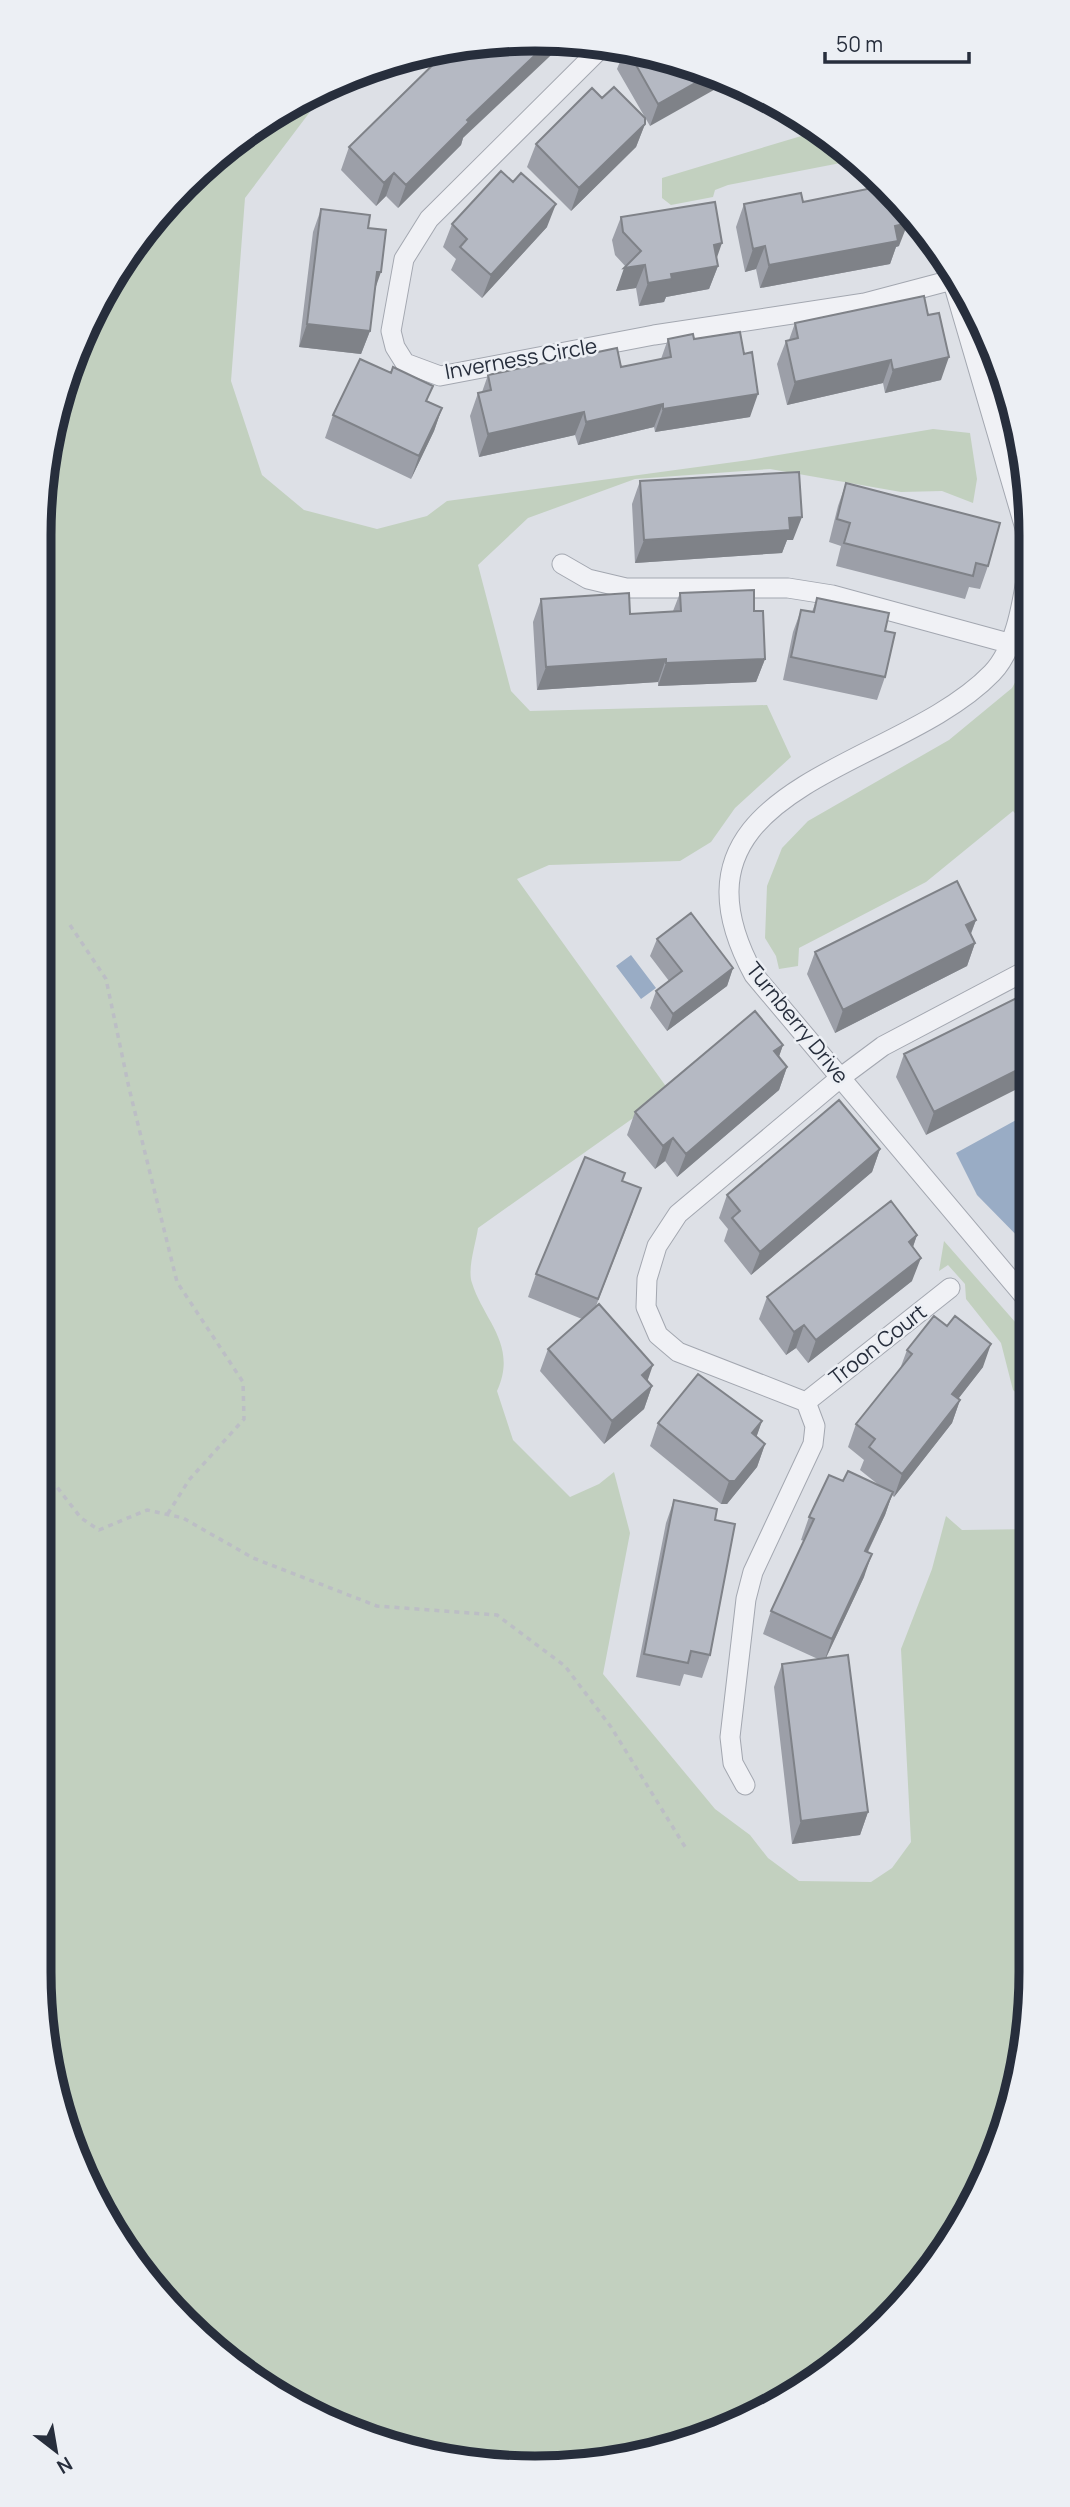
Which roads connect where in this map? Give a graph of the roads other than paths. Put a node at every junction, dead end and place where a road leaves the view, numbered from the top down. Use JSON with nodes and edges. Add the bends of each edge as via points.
{"nodes":[{"id":1,"x":594,"y":55,"type":"edge"},
{"id":2,"x":944,"y":276,"type":"edge"},
{"id":3,"x":960,"y":303,"type":"edge"},
{"id":4,"x":1018,"y":504,"type":"edge"},
{"id":5,"x":562,"y":564,"type":"dead end"},
{"id":6,"x":1019,"y":616,"type":"edge"},
{"id":7,"x":1008,"y":643,"type":"junction"},
{"id":8,"x":1019,"y":974,"type":"edge"},
{"id":9,"x":840,"y":1078,"type":"junction"},
{"id":10,"x":950,"y":1288,"type":"dead end"},
{"id":11,"x":1019,"y":1290,"type":"edge"},
{"id":12,"x":806,"y":1402,"type":"junction"},
{"id":13,"x":745,"y":1785,"type":"dead end"}],
"edges":[{"from":1,"to":2,"type":"street","name":"Inverness Circle","via":[[429,219],[410,244],[391,331],[405,363],[440,376],[654,335],[866,303]]},
{"from":3,"to":4,"type":"street"},
{"from":5,"to":7,"type":"street","via":[[588,579],[626,588],[788,588],[832,595]]},
{"from":6,"to":7,"type":"street","name":"Turnberry Drive"},
{"from":7,"to":9,"type":"street","name":"Turnberry Drive","via":[[993,671],[951,706],[780,799],[750,828],[732,864],[727,906],[737,945],[754,975]]},
{"from":8,"to":9,"type":"street","via":[[900,1036]]},
{"from":9,"to":11,"type":"street","name":"Turnberry Drive"},
{"from":9,"to":12,"type":"street","via":[[678,1214],[657,1246],[647,1279],[646,1307],[654,1326],[678,1352]]},
{"from":10,"to":12,"type":"street","name":"Troon Court"},
{"from":12,"to":13,"type":"street","via":[[815,1426],[813,1444],[753,1572],[746,1599],[730,1737],[733,1763]]}]}
